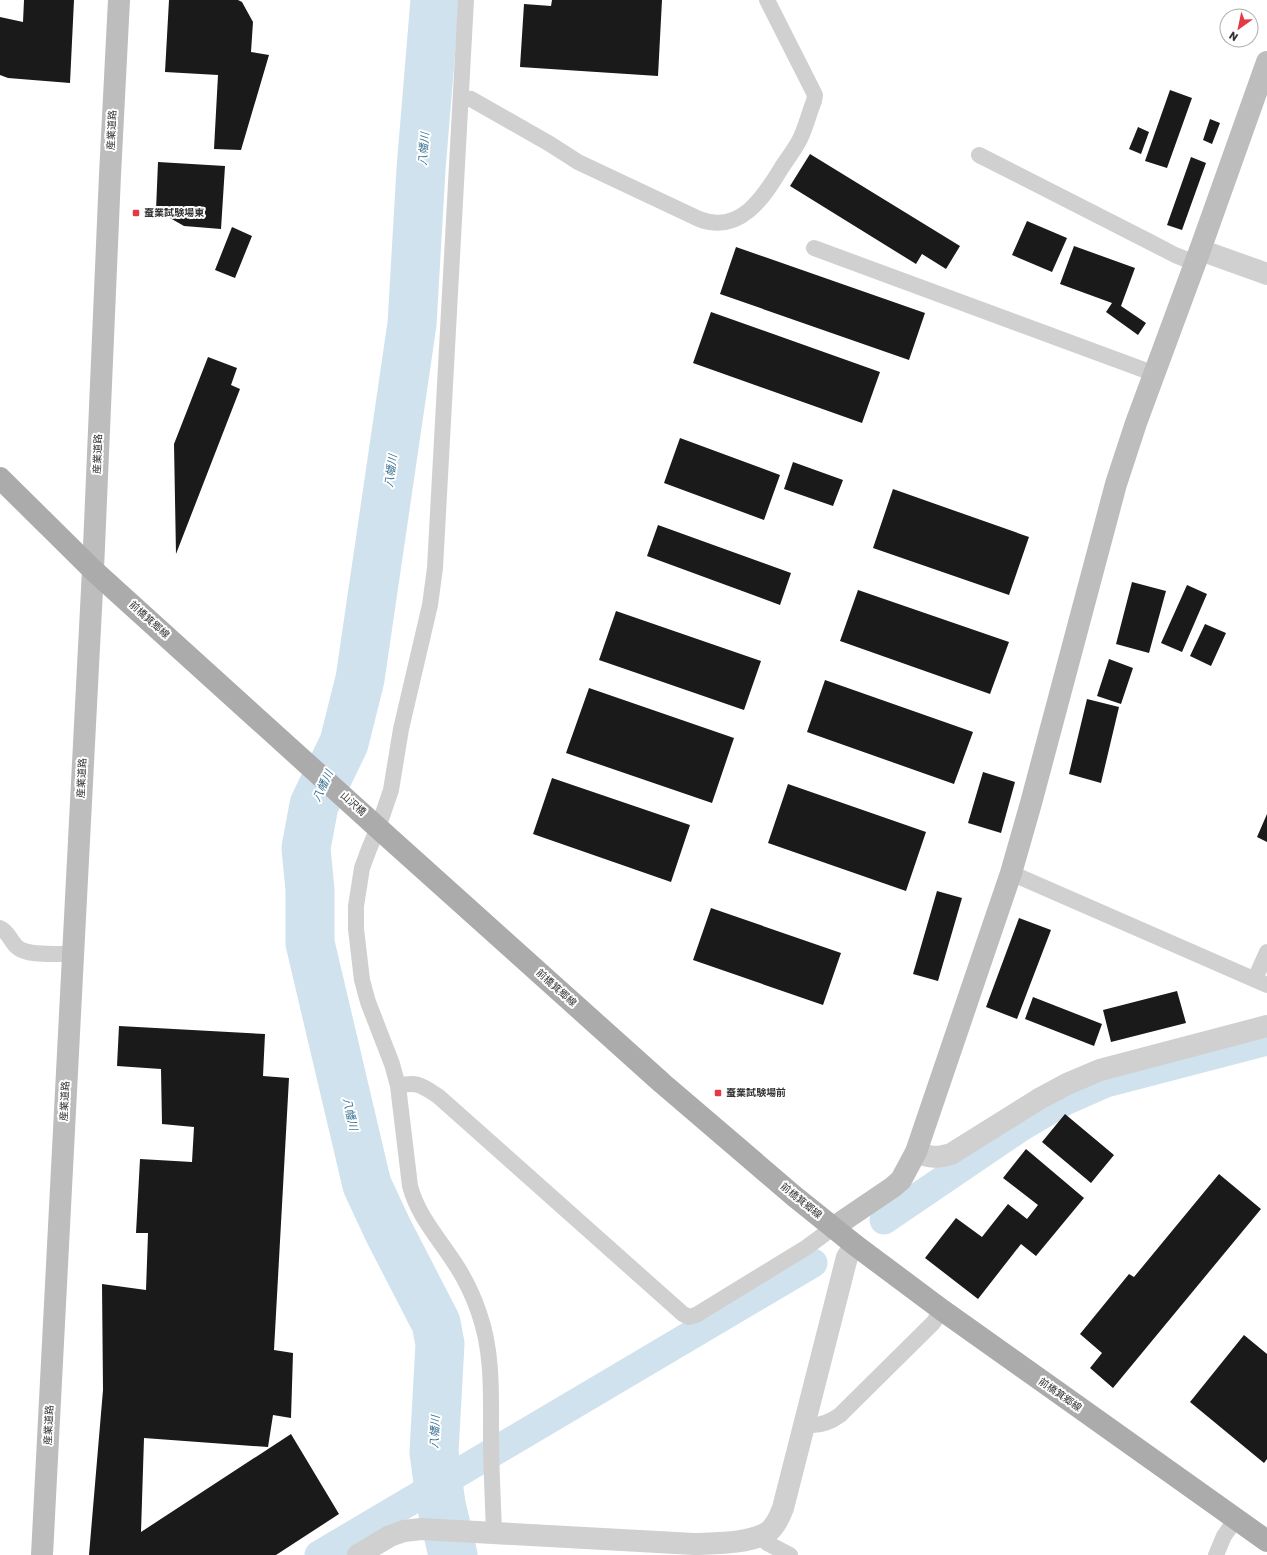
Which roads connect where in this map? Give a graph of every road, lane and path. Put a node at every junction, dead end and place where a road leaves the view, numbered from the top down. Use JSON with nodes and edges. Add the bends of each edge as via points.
{"nodes":[{"id":1,"x":119,"y":0,"type":"edge"},
{"id":2,"x":466,"y":0,"type":"edge"},
{"id":3,"x":767,"y":0,"type":"edge"},
{"id":4,"x":1267,"y":62,"type":"edge"},
{"id":5,"x":461,"y":98,"type":"junction"},
{"id":6,"x":979,"y":155,"type":"dead end"},
{"id":7,"x":814,"y":248,"type":"dead end"},
{"id":8,"x":1198,"y":256,"type":"junction"},
{"id":9,"x":1267,"y":274,"type":"edge"},
{"id":10,"x":1154,"y":374,"type":"junction"},
{"id":11,"x":0,"y":478,"type":"edge"},
{"id":12,"x":93,"y":570,"type":"junction"},
{"id":13,"x":302,"y":758,"type":"joint"},
{"id":14,"x":373,"y":823,"type":"junction"},
{"id":15,"x":1011,"y":873,"type":"junction"},
{"id":16,"x":0,"y":928,"type":"edge"},
{"id":17,"x":1267,"y":952,"type":"edge"},
{"id":18,"x":73,"y":954,"type":"junction"},
{"id":19,"x":1261,"y":982,"type":"edge"},
{"id":20,"x":1267,"y":1026,"type":"edge"},
{"id":21,"x":398,"y":1086,"type":"junction"},
{"id":22,"x":916,"y":1152,"type":"junction"},
{"id":23,"x":834,"y":1227,"type":"junction"},
{"id":24,"x":855,"y":1245,"type":"junction"},
{"id":25,"x":942,"y":1310,"type":"junction"},
{"id":26,"x":804,"y":1424,"type":"junction"},
{"id":27,"x":1236,"y":1519,"type":"junction"},
{"id":28,"x":491,"y":1532,"type":"junction"},
{"id":29,"x":1264,"y":1533,"type":"edge"},
{"id":30,"x":760,"y":1535,"type":"junction"},
{"id":31,"x":42,"y":1555,"type":"edge"},
{"id":32,"x":358,"y":1555,"type":"edge"},
{"id":33,"x":790,"y":1555,"type":"edge"},
{"id":34,"x":1216,"y":1555,"type":"edge"}],
"edges":[{"from":1,"to":12,"type":"street","name":"産業道路"},
{"from":2,"to":5,"type":"lane"},
{"from":3,"to":5,"type":"lane","via":[[815,95],[814,101],[800,138],[762,198],[749,211],[726,222],[715,223],[699,219],[578,162],[471,99]]},
{"from":4,"to":8,"type":"street"},
{"from":5,"to":14,"type":"lane","via":[[435,568],[430,605],[401,729],[391,790]]},
{"from":6,"to":8,"type":"lane","via":[[1175,255]]},
{"from":7,"to":10,"type":"lane"},
{"from":8,"to":9,"type":"street"},
{"from":8,"to":10,"type":"street"},
{"from":10,"to":15,"type":"street","via":[[1116,484]]},
{"from":11,"to":12,"type":"main road","name":"前橋箕郷線"},
{"from":12,"to":13,"type":"main road","name":"前橋箕郷線"},
{"from":12,"to":18,"type":"street","name":"産業道路"},
{"from":13,"to":14,"type":"main road","name":"山沢橋"},
{"from":14,"to":21,"type":"lane","via":[[362,868],[356,906],[356,929],[362,980]]},
{"from":14,"to":23,"type":"main road","name":"前橋箕郷線","via":[[662,1083]]},
{"from":15,"to":19,"type":"lane"},
{"from":15,"to":22,"type":"street"},
{"from":16,"to":18,"type":"lane","via":[[5,930],[17,947],[28,952]]},
{"from":17,"to":19,"type":"lane"},
{"from":18,"to":31,"type":"street","name":"産業道路"},
{"from":20,"to":22,"type":"street","via":[[1100,1070],[1039,1099],[951,1154],[938,1158]]},
{"from":21,"to":23,"type":"lane","via":[[417,1083],[438,1096],[689,1317],[807,1247]]},
{"from":21,"to":28,"type":"lane","via":[[410,1186],[414,1200],[423,1218],[454,1262],[471,1294],[480,1314],[486,1341],[492,1396]]},
{"from":22,"to":23,"type":"street","via":[[901,1180]]},
{"from":23,"to":24,"type":"main road","name":"前橋箕郷線"},
{"from":24,"to":25,"type":"main road","name":"前橋箕郷線"},
{"from":24,"to":26,"type":"street","via":[[847,1257]]},
{"from":25,"to":26,"type":"lane","via":[[840,1415],[814,1426]]},
{"from":25,"to":27,"type":"main road","name":"前橋箕郷線"},
{"from":26,"to":30,"type":"street","via":[[783,1508],[777,1522],[769,1531]]},
{"from":27,"to":29,"type":"main road","name":"前橋箕郷線"},
{"from":27,"to":34,"type":"lane","via":[[1224,1536]]},
{"from":28,"to":30,"type":"street","via":[[694,1544],[725,1543]]},
{"from":28,"to":32,"type":"street","via":[[404,1530]]},
{"from":30,"to":33,"type":"lane","via":[[767,1543]]}]}
